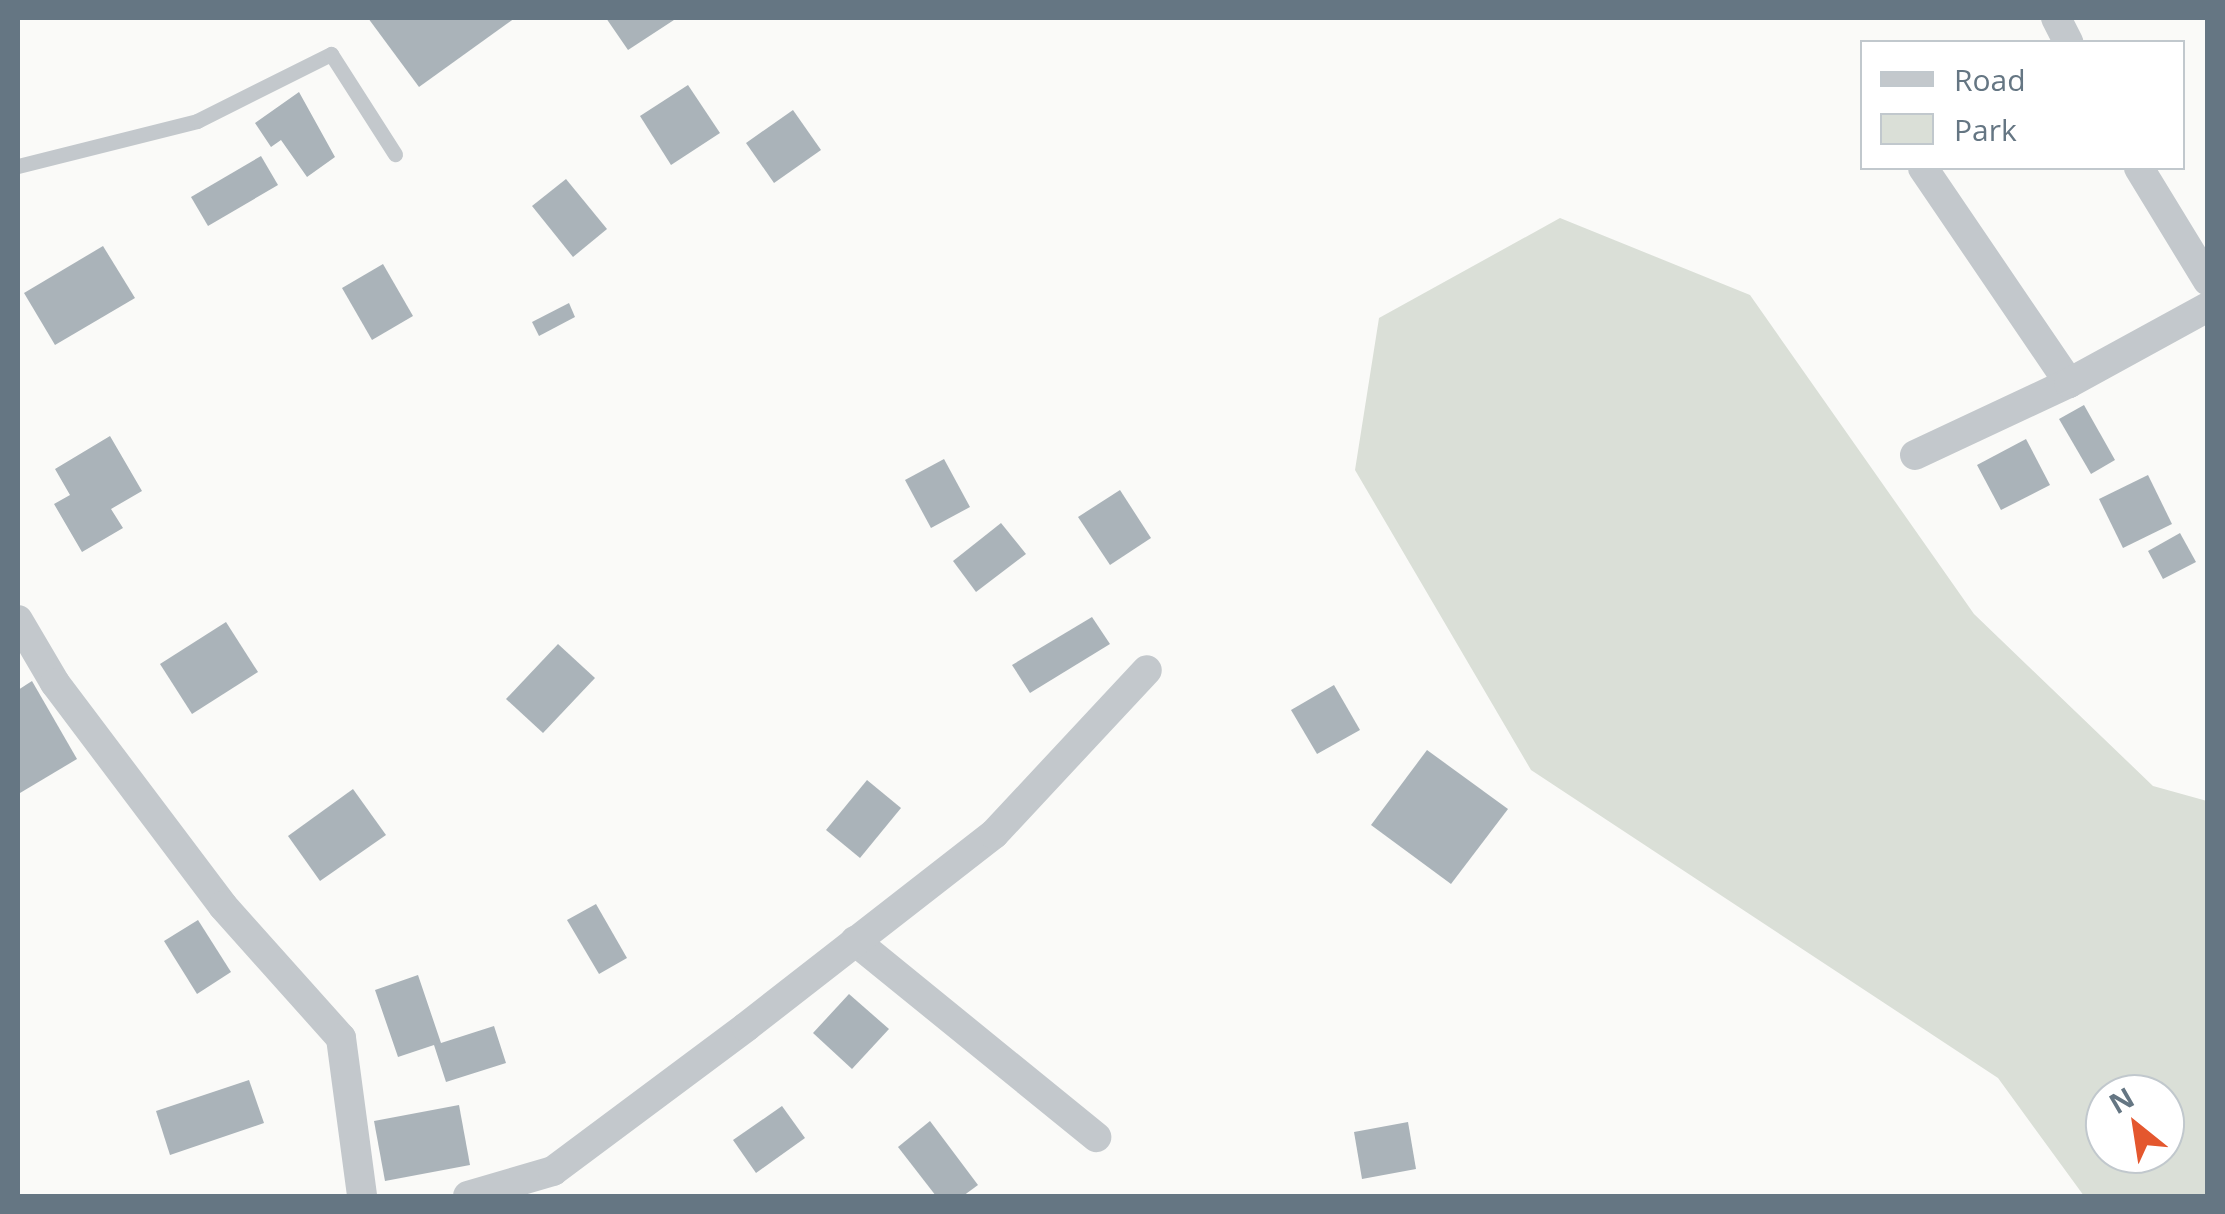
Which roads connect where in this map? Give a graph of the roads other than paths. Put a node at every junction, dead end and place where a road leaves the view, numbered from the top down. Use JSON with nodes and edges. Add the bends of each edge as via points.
{"nodes":[{"id":1,"x":395,"y":154,"type":"dead end"},
{"id":2,"x":18,"y":166,"type":"edge"},
{"id":3,"x":1924,"y":170,"type":"edge"},
{"id":4,"x":2140,"y":170,"type":"edge"},
{"id":5,"x":2208,"y":281,"type":"edge"},
{"id":6,"x":2208,"y":308,"type":"edge"},
{"id":7,"x":2069,"y":384,"type":"junction"},
{"id":8,"x":1915,"y":455,"type":"dead end"},
{"id":9,"x":18,"y":620,"type":"edge"},
{"id":10,"x":1147,"y":670,"type":"dead end"},
{"id":11,"x":855,"y":941,"type":"junction"},
{"id":12,"x":1096,"y":1137,"type":"dead end"},
{"id":13,"x":362,"y":1196,"type":"edge"},
{"id":14,"x":468,"y":1196,"type":"edge"}],
"edges":[{"from":1,"to":2,"type":"lane","via":[[331,54],[197,121]]},
{"from":3,"to":7,"type":"street"},
{"from":4,"to":5,"type":"street"},
{"from":6,"to":7,"type":"street"},
{"from":7,"to":8,"type":"street"},
{"from":9,"to":13,"type":"street","via":[[55,683],[222,906],[341,1038]]},
{"from":10,"to":11,"type":"street","via":[[994,834]]},
{"from":11,"to":12,"type":"street"},
{"from":11,"to":14,"type":"street","via":[[554,1172]]}]}
